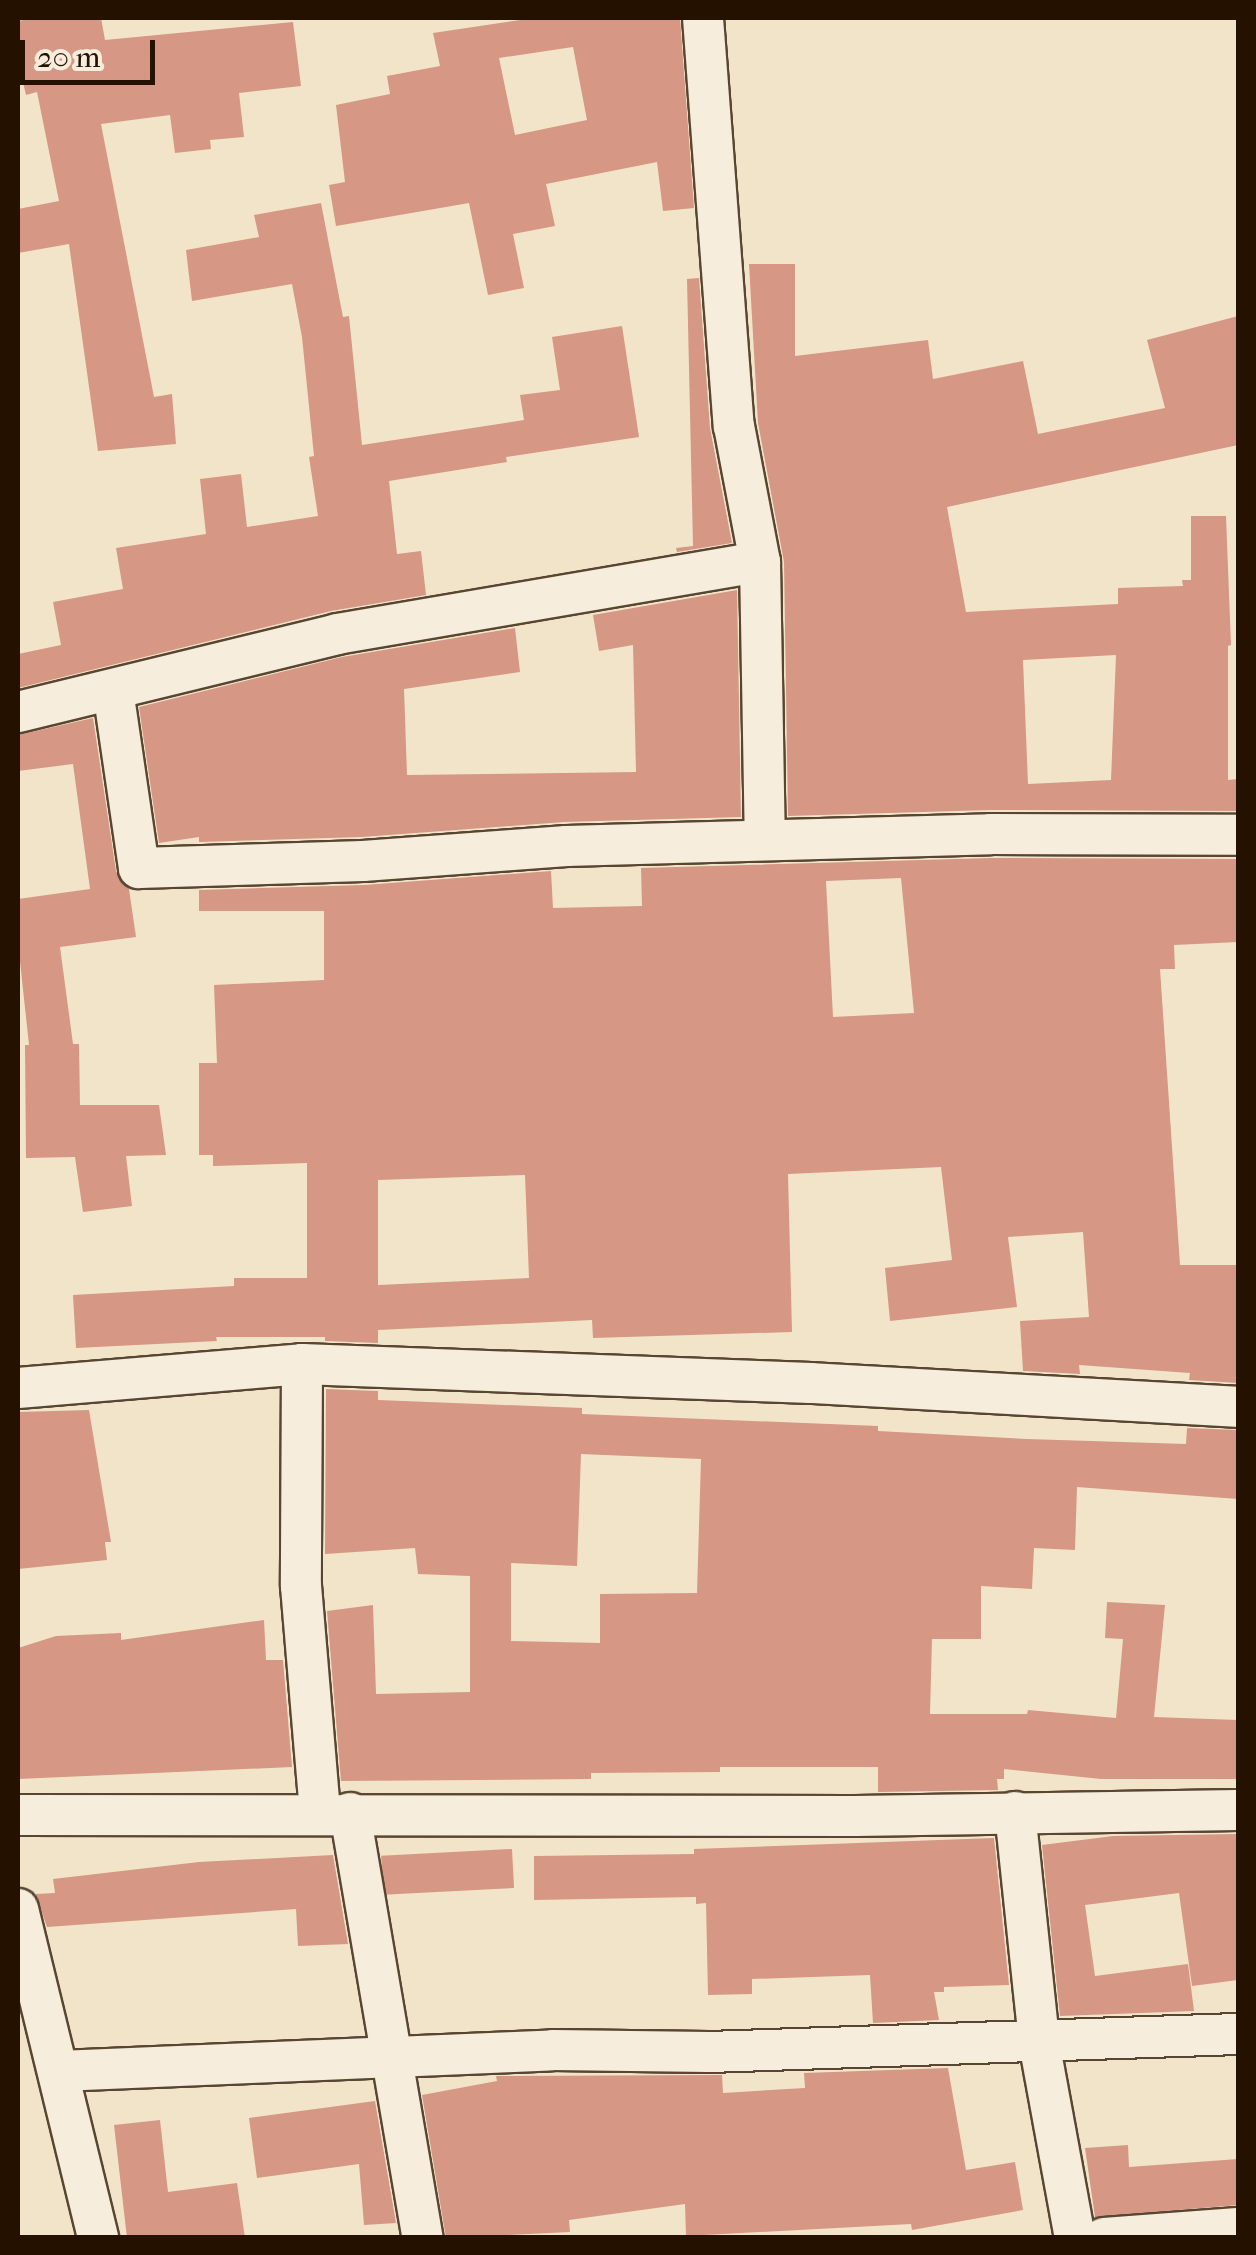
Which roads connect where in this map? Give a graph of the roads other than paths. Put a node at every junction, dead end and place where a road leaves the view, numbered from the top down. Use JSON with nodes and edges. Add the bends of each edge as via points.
{"nodes":[{"id":1,"x":702,"y":18,"type":"edge"},
{"id":2,"x":760,"y":562,"type":"junction"},
{"id":3,"x":113,"y":690,"type":"junction"},
{"id":4,"x":18,"y":712,"type":"edge"},
{"id":5,"x":1238,"y":835,"type":"edge"},
{"id":6,"x":765,"y":840,"type":"junction"},
{"id":7,"x":302,"y":1364,"type":"junction"},
{"id":8,"x":18,"y":1388,"type":"edge"},
{"id":9,"x":1238,"y":1407,"type":"edge"},
{"id":10,"x":1238,"y":1810,"type":"edge"},
{"id":11,"x":1015,"y":1812,"type":"junction"},
{"id":12,"x":335,"y":1813,"type":"junction"},
{"id":13,"x":18,"y":1815,"type":"edge"},
{"id":14,"x":19,"y":1915,"type":"edge"},
{"id":15,"x":1238,"y":2034,"type":"edge"},
{"id":16,"x":1039,"y":2042,"type":"junction"},
{"id":17,"x":388,"y":2056,"type":"junction"},
{"id":18,"x":59,"y":2071,"type":"junction"},
{"id":19,"x":1238,"y":2228,"type":"edge"},
{"id":20,"x":98,"y":2238,"type":"edge"},
{"id":21,"x":423,"y":2238,"type":"edge"},
{"id":22,"x":1075,"y":2238,"type":"edge"},
{"id":23,"x":1104,"y":2238,"type":"edge"}],
"edges":[{"from":1,"to":2,"type":"street","via":[[734,426]]},
{"from":2,"to":3,"type":"street","via":[[337,634]]},
{"from":2,"to":6,"type":"street"},
{"from":3,"to":4,"type":"street"},
{"from":3,"to":6,"type":"street","via":[[139,868]]},
{"from":5,"to":6,"type":"street"},
{"from":7,"to":8,"type":"street"},
{"from":7,"to":9,"type":"street"},
{"from":7,"to":12,"type":"street","via":[[300,1586]]},
{"from":10,"to":11,"type":"street"},
{"from":11,"to":12,"type":"street"},
{"from":11,"to":16,"type":"street"},
{"from":12,"to":13,"type":"street"},
{"from":12,"to":17,"type":"street"},
{"from":14,"to":18,"type":"street"},
{"from":15,"to":16,"type":"street"},
{"from":16,"to":17,"type":"street"},
{"from":16,"to":22,"type":"street"},
{"from":17,"to":18,"type":"street"},
{"from":17,"to":21,"type":"street"},
{"from":18,"to":20,"type":"street"},
{"from":19,"to":23,"type":"street"}]}
